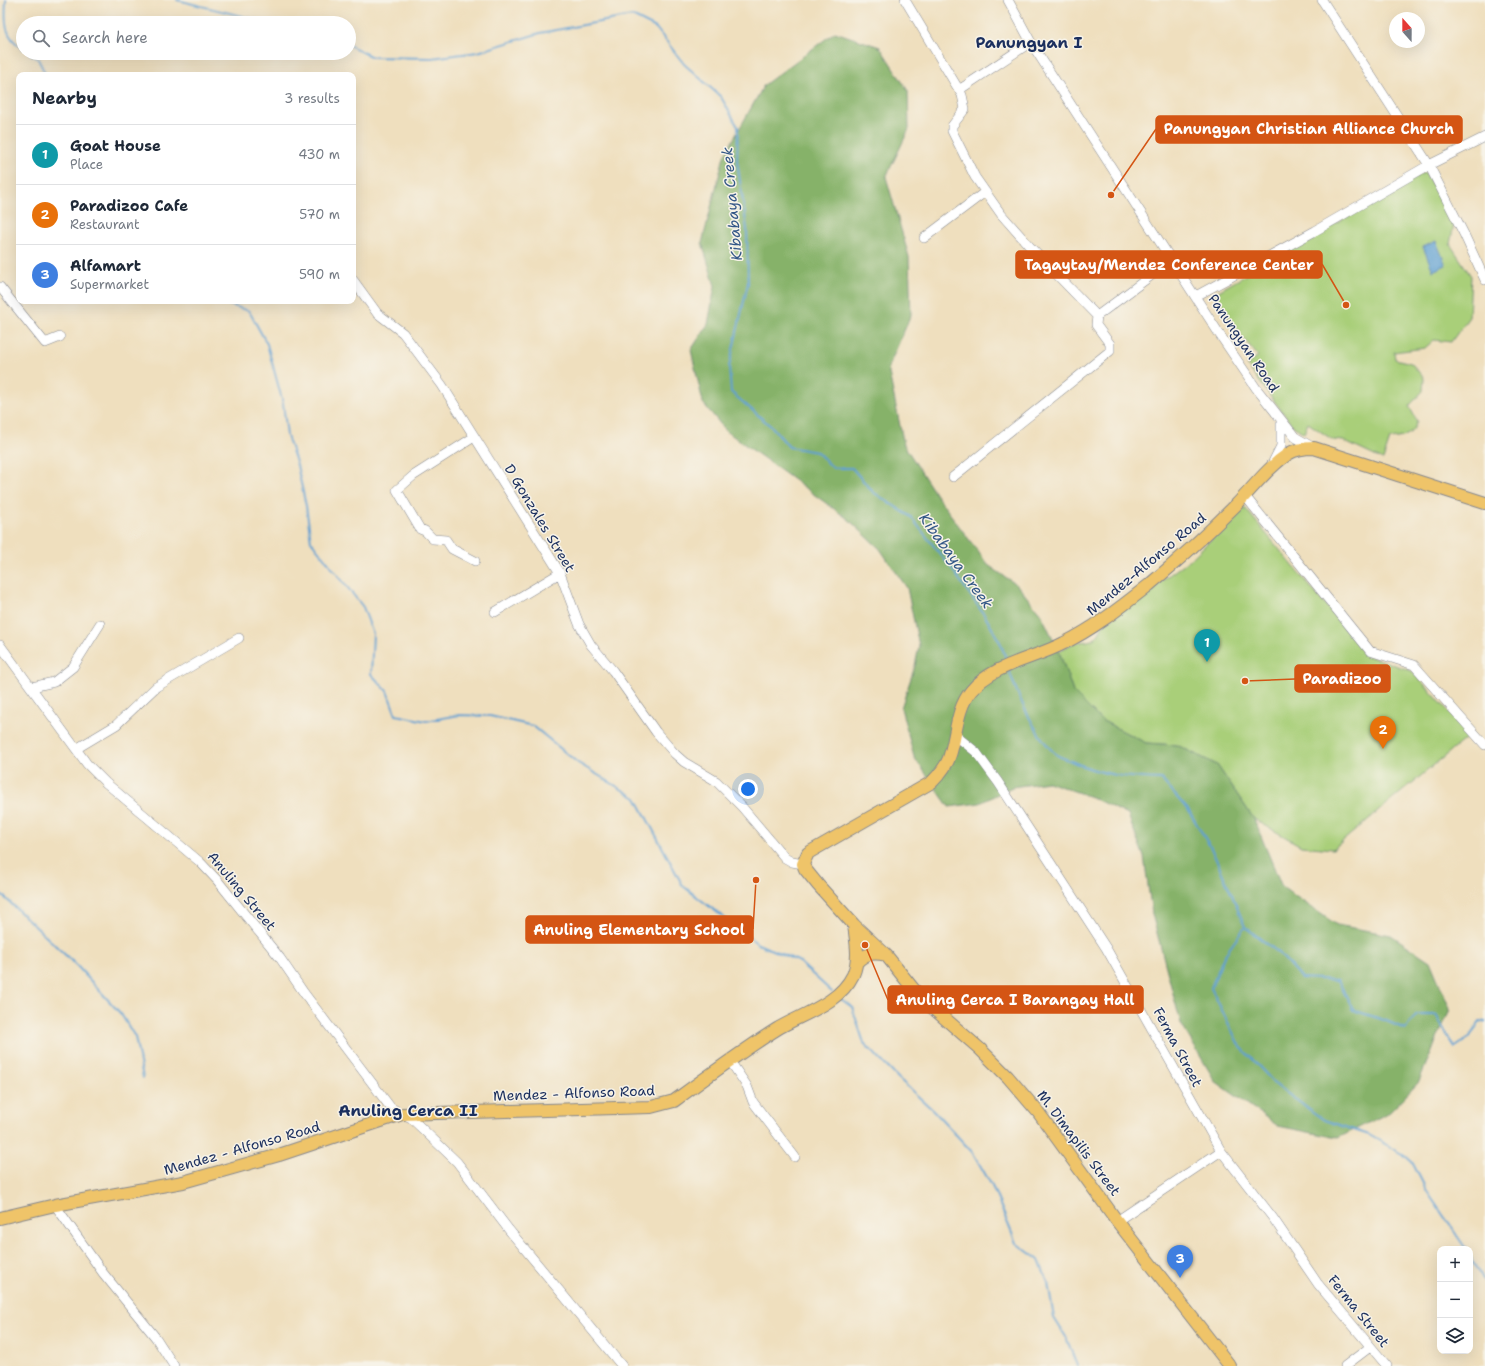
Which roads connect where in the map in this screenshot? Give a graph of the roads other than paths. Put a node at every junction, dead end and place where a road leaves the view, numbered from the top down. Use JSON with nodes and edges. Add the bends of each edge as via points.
{"nodes":[{"id":1,"x":905,"y":0,"type":"edge"},
{"id":2,"x":1008,"y":0,"type":"edge"},
{"id":3,"x":1322,"y":0,"type":"edge"},
{"id":4,"x":1031,"y":42,"type":"junction"},
{"id":5,"x":959,"y":90,"type":"junction"},
{"id":6,"x":1485,"y":137,"type":"edge"},
{"id":7,"x":1429,"y":165,"type":"junction"},
{"id":8,"x":985,"y":192,"type":"junction"},
{"id":9,"x":924,"y":238,"type":"dead end"},
{"id":10,"x":1172,"y":260,"type":"junction"},
{"id":11,"x":1485,"y":280,"type":"edge"},
{"id":12,"x":356,"y":284,"type":"edge"},
{"id":13,"x":0,"y":287,"type":"edge"},
{"id":14,"x":1196,"y":296,"type":"junction"},
{"id":15,"x":1098,"y":316,"type":"junction"},
{"id":16,"x":60,"y":337,"type":"dead end"},
{"id":17,"x":1281,"y":422,"type":"junction"},
{"id":18,"x":474,"y":437,"type":"junction"},
{"id":19,"x":1314,"y":448,"type":"junction"},
{"id":20,"x":1271,"y":467,"type":"junction"},
{"id":21,"x":953,"y":477,"type":"dead end"},
{"id":22,"x":1245,"y":496,"type":"junction"},
{"id":23,"x":1485,"y":503,"type":"edge"},
{"id":24,"x":475,"y":561,"type":"dead end"},
{"id":25,"x":560,"y":573,"type":"junction"},
{"id":26,"x":495,"y":612,"type":"dead end"},
{"id":27,"x":100,"y":624,"type":"dead end"},
{"id":28,"x":238,"y":638,"type":"dead end"},
{"id":29,"x":0,"y":645,"type":"edge"},
{"id":30,"x":32,"y":687,"type":"junction"},
{"id":31,"x":955,"y":736,"type":"junction"},
{"id":32,"x":1485,"y":745,"type":"edge"},
{"id":33,"x":76,"y":749,"type":"junction"},
{"id":34,"x":803,"y":864,"type":"junction"},
{"id":35,"x":854,"y":924,"type":"junction"},
{"id":36,"x":886,"y":955,"type":"junction"},
{"id":37,"x":857,"y":962,"type":"junction"},
{"id":38,"x":730,"y":1061,"type":"junction"},
{"id":39,"x":402,"y":1114,"type":"junction"},
{"id":40,"x":1221,"y":1151,"type":"junction"},
{"id":41,"x":795,"y":1157,"type":"dead end"},
{"id":42,"x":55,"y":1205,"type":"junction"},
{"id":43,"x":0,"y":1218,"type":"edge"},
{"id":44,"x":1117,"y":1221,"type":"junction"},
{"id":45,"x":1370,"y":1347,"type":"junction"},
{"id":46,"x":174,"y":1366,"type":"edge"},
{"id":47,"x":622,"y":1366,"type":"edge"},
{"id":48,"x":1230,"y":1366,"type":"edge"},
{"id":49,"x":1345,"y":1366,"type":"edge"},
{"id":50,"x":1387,"y":1366,"type":"edge"}],
"edges":[{"from":1,"to":5,"type":"street"},
{"from":2,"to":4,"type":"street","name":"Panungyan Road"},
{"from":3,"to":7,"type":"street"},
{"from":4,"to":5,"type":"street"},
{"from":4,"to":10,"type":"street","name":"Panungyan Road"},
{"from":5,"to":8,"type":"street","via":[[966,108],[952,126],[952,131]]},
{"from":6,"to":7,"type":"street"},
{"from":7,"to":11,"type":"street"},
{"from":7,"to":14,"type":"street","via":[[1315,232]]},
{"from":8,"to":9,"type":"street"},
{"from":8,"to":15,"type":"street","via":[[1032,249]]},
{"from":10,"to":14,"type":"street","name":"Panungyan Road"},
{"from":10,"to":15,"type":"street"},
{"from":12,"to":18,"type":"street","name":"D Gonzales Street","via":[[377,313],[404,332],[442,385]]},
{"from":13,"to":16,"type":"street","via":[[45,343]]},
{"from":14,"to":17,"type":"street","name":"Panungyan Road","via":[[1220,336]]},
{"from":15,"to":21,"type":"street","via":[[1096,325],[1110,344],[1110,351]]},
{"from":17,"to":19,"type":"street","name":"Panungyan Road","via":[[1295,438]]},
{"from":17,"to":20,"type":"street","via":[[1281,446]]},
{"from":18,"to":24,"type":"street","via":[[413,476],[397,490],[420,529],[432,539],[446,540],[452,549]]},
{"from":18,"to":25,"type":"street","name":"D Gonzales Street"},
{"from":19,"to":20,"type":"main road","name":"Mendez-Alfonso Road","via":[[1299,449]]},
{"from":19,"to":23,"type":"main road","name":"Mendez-Alfonso Road"},
{"from":20,"to":22,"type":"main road","name":"Mendez-Alfonso Road"},
{"from":22,"to":31,"type":"main road","name":"Mendez-Alfonso Road","via":[[1175,562],[1089,630],[1043,653],[1017,661],[979,684],[970,692],[958,718]]},
{"from":22,"to":32,"type":"street","via":[[1370,651],[1414,665]]},
{"from":25,"to":26,"type":"street"},
{"from":25,"to":34,"type":"street","name":"D Gonzales Street","via":[[582,631],[671,749],[684,762],[716,781],[742,807],[785,858]]},
{"from":27,"to":30,"type":"street","via":[[73,667],[54,682]]},
{"from":28,"to":33,"type":"street","via":[[156,687],[116,725]]},
{"from":29,"to":30,"type":"street","name":"Anuling Street"},
{"from":30,"to":33,"type":"street","name":"Anuling Street"},
{"from":31,"to":34,"type":"main road","name":"Mendez-Alfonso Road","via":[[943,771],[932,782],[808,853]]},
{"from":31,"to":40,"type":"street","name":"Ferma Street","via":[[976,752],[998,782],[1106,948]]},
{"from":33,"to":39,"type":"street","name":"Anuling Street","via":[[106,783],[218,880],[280,958],[391,1108]]},
{"from":34,"to":35,"type":"main road","via":[[811,877]]},
{"from":35,"to":36,"type":"main road","name":"M. Dimapilis Street"},
{"from":35,"to":37,"type":"main road","name":"Mendez - Alfonso Road"},
{"from":36,"to":37,"type":"main road","via":[[871,953],[862,956]]},
{"from":36,"to":44,"type":"main road","name":"M. Dimapilis Street","via":[[919,996],[1008,1077],[1038,1112]]},
{"from":37,"to":38,"type":"main road","name":"Mendez - Alfonso Road","via":[[853,975],[843,990],[830,1001],[778,1029]]},
{"from":38,"to":39,"type":"main road","name":"Mendez - Alfonso Road","via":[[674,1101],[651,1107]]},
{"from":38,"to":41,"type":"street","via":[[753,1102]]},
{"from":39,"to":42,"type":"main road","name":"Mendez - Alfonso Road","via":[[279,1155],[184,1182]]},
{"from":39,"to":47,"type":"street","name":"Anuling Street","via":[[411,1118],[457,1162],[509,1230]]},
{"from":40,"to":44,"type":"street"},
{"from":40,"to":45,"type":"street","name":"Ferma Street","via":[[1273,1218],[1318,1284]]},
{"from":42,"to":43,"type":"main road","name":"Mendez - Alfonso Road"},
{"from":42,"to":46,"type":"street","via":[[103,1273],[156,1338]]},
{"from":44,"to":48,"type":"main road","name":"M. Dimapilis Street"},
{"from":45,"to":49,"type":"street"},
{"from":45,"to":50,"type":"street","name":"Ferma Street"}]}
